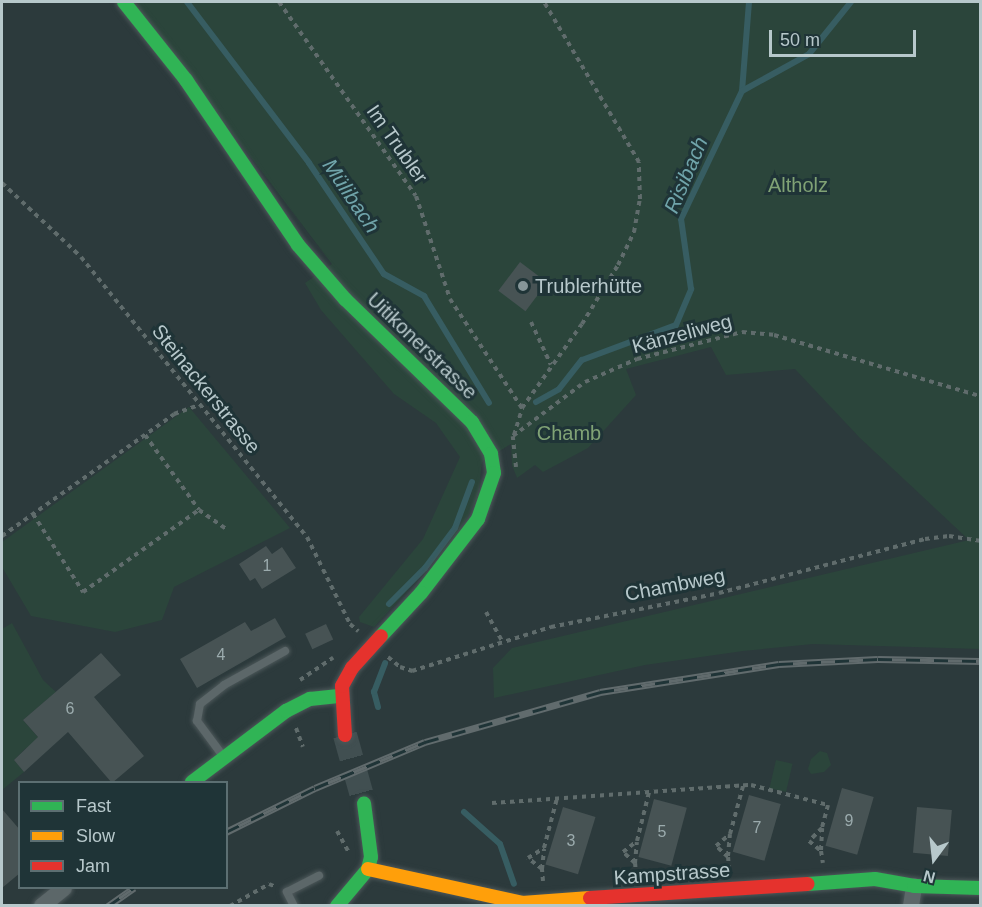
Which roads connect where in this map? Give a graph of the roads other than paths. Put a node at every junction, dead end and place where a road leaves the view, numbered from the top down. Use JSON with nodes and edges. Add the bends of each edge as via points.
{"nodes":[{"id":1,"x":124,"y":2,"type":"edge"},
{"id":2,"x":285,"y":651,"type":"dead end"},
{"id":3,"x":341,"y":696,"type":"junction"},
{"id":4,"x":345,"y":735,"type":"tunnel mouth"},
{"id":5,"x":224,"y":756,"type":"junction"},
{"id":6,"x":194,"y":781,"type":"edge"},
{"id":7,"x":364,"y":803,"type":"tunnel mouth"},
{"id":8,"x":368,"y":869,"type":"junction"},
{"id":9,"x":319,"y":876,"type":"dead end"},
{"id":10,"x":914,"y":886,"type":"junction"},
{"id":11,"x":981,"y":888,"type":"edge"},
{"id":12,"x":63,"y":889,"type":"edge"},
{"id":13,"x":522,"y":904,"type":"edge"},
{"id":14,"x":42,"y":906,"type":"edge"},
{"id":15,"x":294,"y":906,"type":"edge"},
{"id":16,"x":337,"y":906,"type":"edge"},
{"id":17,"x":911,"y":906,"type":"edge"}],
"edges":[{"from":1,"to":3,"type":"street","name":"Uitikonerstrasse","via":[[186,80],[298,245],[345,299],[472,422],[492,454],[494,473],[478,519],[421,593],[352,668]]},
{"from":2,"to":5,"type":"lane","via":[[224,685],[200,704],[197,721]]},
{"from":3,"to":4,"type":"street"},
{"from":3,"to":5,"type":"street","via":[[302,703]]},
{"from":5,"to":6,"type":"street"},
{"from":7,"to":8,"type":"street","via":[[371,844]]},
{"from":8,"to":13,"type":"street","name":"Kampstrasse"},
{"from":8,"to":16,"type":"street"},
{"from":9,"to":15,"type":"lane","via":[[287,892]]},
{"from":10,"to":11,"type":"street","name":"Kampstrasse"},
{"from":10,"to":13,"type":"street","name":"Kampstrasse","via":[[875,879]]},
{"from":10,"to":17,"type":"street"},
{"from":12,"to":14,"type":"street"}]}
